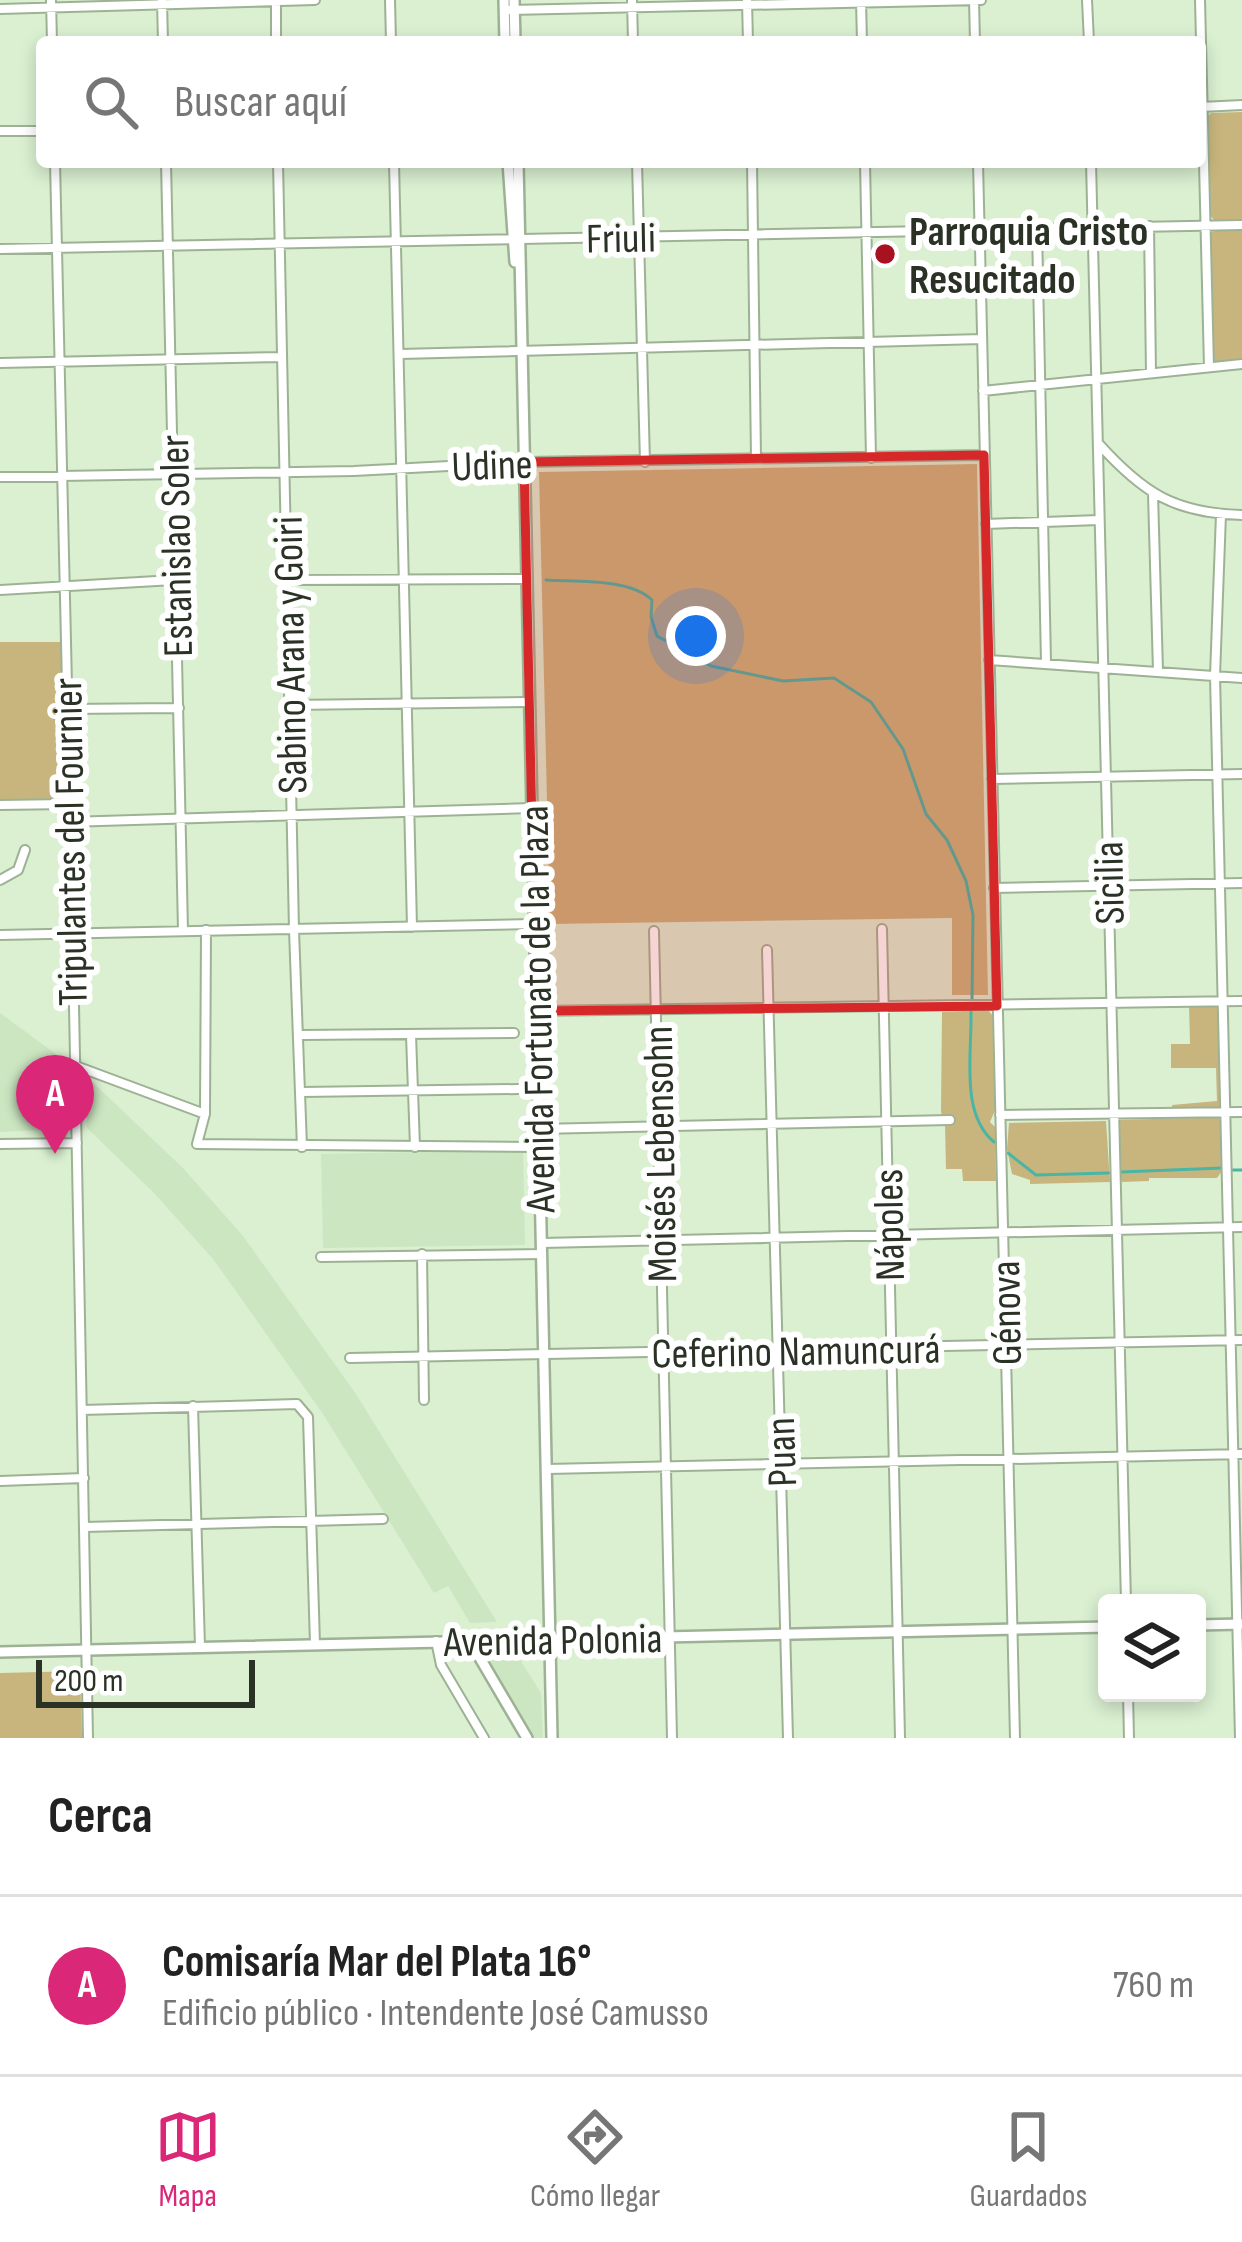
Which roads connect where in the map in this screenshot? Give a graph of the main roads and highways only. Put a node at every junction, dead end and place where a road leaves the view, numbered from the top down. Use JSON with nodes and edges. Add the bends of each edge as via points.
{"nodes":[{"id":1,"x":509,"y":5,"type":"edge"},
{"id":2,"x":506,"y":36,"type":"edge"},
{"id":3,"x":514,"y":36,"type":"edge"},
{"id":4,"x":509,"y":168,"type":"edge"},
{"id":5,"x":518,"y":168,"type":"edge"},
{"id":6,"x":516,"y":239,"type":"junction"},
{"id":7,"x":1240,"y":1624,"type":"edge"},
{"id":8,"x":1206,"y":1625,"type":"edge"},
{"id":9,"x":1098,"y":1627,"type":"edge"},
{"id":10,"x":550,"y":1639,"type":"junction"},
{"id":11,"x":470,"y":1640,"type":"junction"},
{"id":12,"x":0,"y":1652,"type":"edge"},
{"id":13,"x":527,"y":1738,"type":"edge"},
{"id":14,"x":552,"y":1738,"type":"edge"}],
"edges":[{"from":1,"to":2,"type":"main road"},
{"from":1,"to":3,"type":"main road"},
{"from":4,"to":6,"type":"main road","name":"Avenida Fortunato de la Plaza"},
{"from":5,"to":6,"type":"main road","name":"Avenida Fortunato de la Plaza"},
{"from":6,"to":10,"type":"main road","name":"Avenida Fortunato de la Plaza"},
{"from":7,"to":8,"type":"main road"},
{"from":9,"to":10,"type":"main road","name":"Avenida Polonia"},
{"from":10,"to":11,"type":"main road","name":"Avenida Polonia"},
{"from":10,"to":14,"type":"main road","name":"Avenida Fortunato de la Plaza"},
{"from":11,"to":12,"type":"main road","name":"Avenida Polonia"},
{"from":11,"to":13,"type":"main road"}]}
